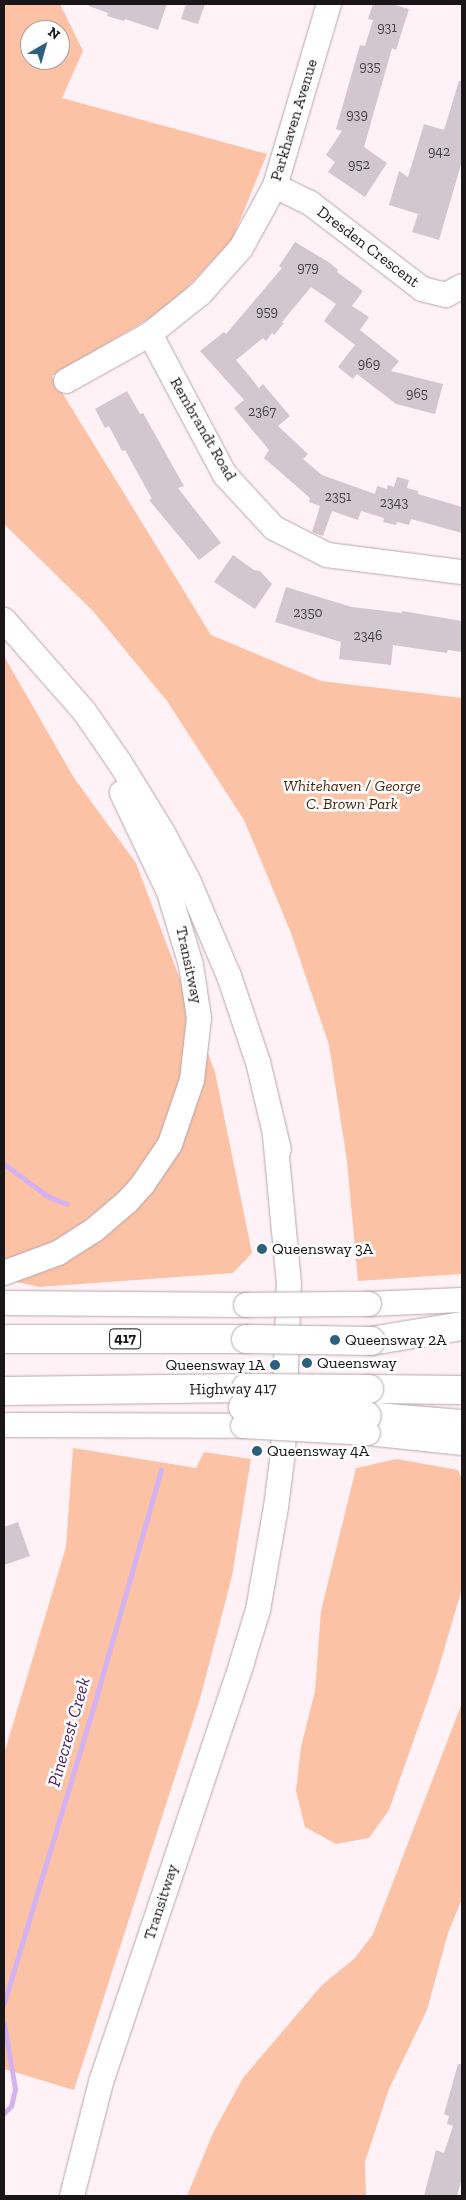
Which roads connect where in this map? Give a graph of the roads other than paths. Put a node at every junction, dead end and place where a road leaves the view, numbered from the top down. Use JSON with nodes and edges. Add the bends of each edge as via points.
{"nodes":[{"id":1,"x":329,"y":4,"type":"edge"},
{"id":2,"x":275,"y":186,"type":"junction"},
{"id":3,"x":462,"y":286,"type":"edge"},
{"id":4,"x":150,"y":334,"type":"junction"},
{"id":5,"x":66,"y":381,"type":"dead end"},
{"id":6,"x":462,"y":572,"type":"edge"},
{"id":7,"x":4,"y":620,"type":"edge"},
{"id":8,"x":22,"y":639,"type":"junction"},
{"id":9,"x":4,"y":1273,"type":"edge"},
{"id":10,"x":462,"y":1300,"type":"edge"},
{"id":11,"x":4,"y":1303,"type":"edge"},
{"id":12,"x":462,"y":1326,"type":"edge"},
{"id":13,"x":4,"y":1338,"type":"edge"},
{"id":14,"x":370,"y":1340,"type":"junction"},
{"id":15,"x":462,"y":1345,"type":"edge"},
{"id":16,"x":462,"y":1390,"type":"edge"},
{"id":17,"x":4,"y":1391,"type":"edge"},
{"id":18,"x":244,"y":1407,"type":"junction"},
{"id":19,"x":462,"y":1424,"type":"edge"},
{"id":20,"x":4,"y":1425,"type":"edge"},
{"id":21,"x":368,"y":1425,"type":"junction"},
{"id":22,"x":462,"y":1443,"type":"edge"},
{"id":23,"x":72,"y":2196,"type":"edge"}],
"edges":[{"from":1,"to":2,"type":"street","name":"Parkhaven Avenue"},
{"from":2,"to":3,"type":"street","name":"Dresden Crescent","via":[[310,203],[422,289],[446,295]]},
{"from":2,"to":4,"type":"street","name":"Parkhaven Avenue","via":[[241,248],[200,294]]},
{"from":4,"to":5,"type":"street","name":"Parkhaven Avenue"},
{"from":4,"to":6,"type":"street","name":"Rembrandt Road","via":[[225,475],[274,528],[327,555]]},
{"from":7,"to":8,"type":"street","name":"Transitway"},
{"from":8,"to":9,"type":"street","name":"Transitway","via":[[91,739],[150,849],[182,928],[196,985],[199,1018],[196,1058],[186,1102],[170,1144],[143,1184],[112,1216],[76,1242],[42,1260]]},
{"from":8,"to":23,"type":"street","name":"Transitway","via":[[84,711],[120,763],[188,880],[229,976],[258,1062],[298,1217],[303,1286],[297,1451],[279,1549],[101,2082]]},
{"from":10,"to":11,"type":"street","bridge":true,"via":[[246,1305]]},
{"from":12,"to":14,"type":"highway"},
{"from":13,"to":14,"type":"highway","number":"417","bridge":true},
{"from":14,"to":15,"type":"highway","number":"417"},
{"from":16,"to":18,"type":"highway","name":"Highway 417","bridge":true,"via":[[369,1389]]},
{"from":17,"to":18,"type":"highway","via":[[82,1392]]},
{"from":18,"to":20,"type":"street"},
{"from":18,"to":21,"type":"highway","bridge":true},
{"from":19,"to":21,"type":"highway"},
{"from":21,"to":22,"type":"street"}]}
